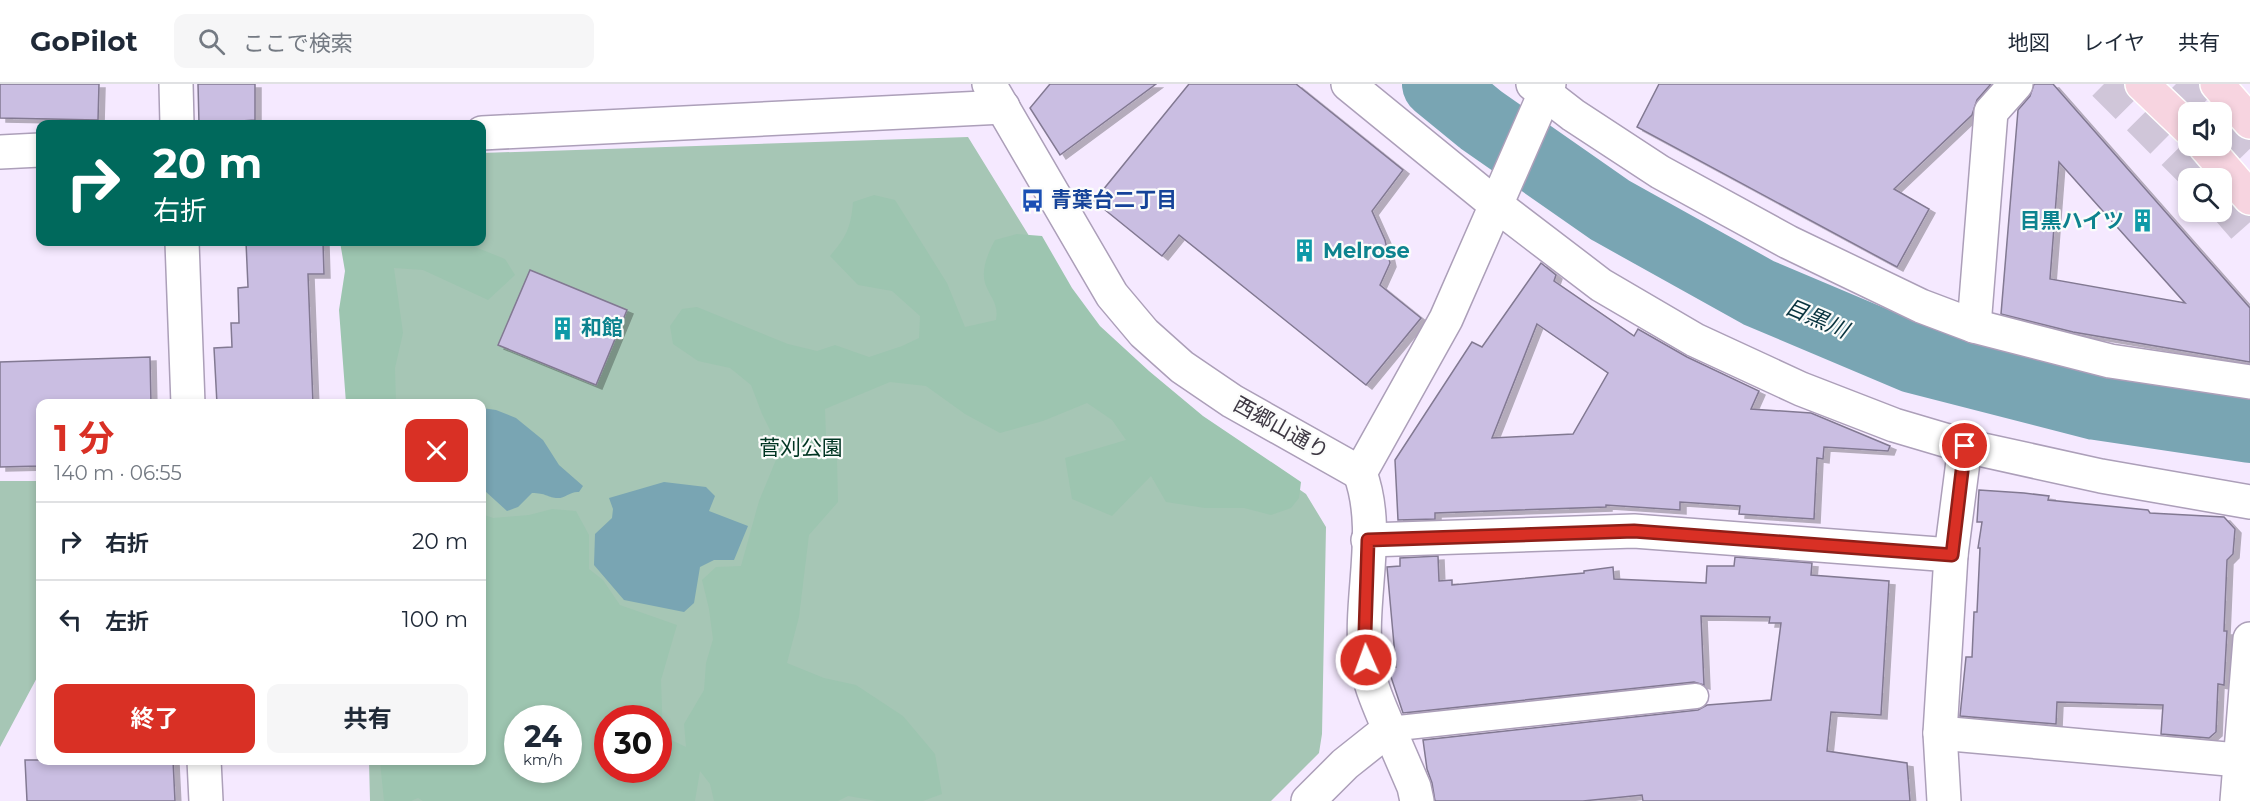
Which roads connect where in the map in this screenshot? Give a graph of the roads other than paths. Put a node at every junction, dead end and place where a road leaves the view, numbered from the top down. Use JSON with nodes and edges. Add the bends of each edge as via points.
{"nodes":[{"id":1,"x":176,"y":84,"type":"edge"},
{"id":2,"x":1348,"y":84,"type":"edge"},
{"id":3,"x":2016,"y":84,"type":"edge"},
{"id":4,"x":2142,"y":84,"type":"edge"},
{"id":5,"x":2152,"y":84,"type":"edge"},
{"id":6,"x":2217,"y":84,"type":"edge"},
{"id":7,"x":1541,"y":92,"type":"edge"},
{"id":8,"x":996,"y":96,"type":"edge"},
{"id":9,"x":2178,"y":115,"type":"edge"},
{"id":10,"x":2178,"y":118,"type":"edge"},
{"id":11,"x":177,"y":120,"type":"edge"},
{"id":12,"x":2250,"y":122,"type":"edge"},
{"id":13,"x":486,"y":133,"type":"edge"},
{"id":14,"x":36,"y":150,"type":"edge"},
{"id":15,"x":0,"y":152,"type":"edge"},
{"id":16,"x":2214,"y":156,"type":"edge"},
{"id":17,"x":1499,"y":197,"type":"junction"},
{"id":18,"x":2250,"y":198,"type":"edge"},
{"id":19,"x":182,"y":246,"type":"edge"},
{"id":20,"x":1974,"y":326,"type":"junction"},
{"id":21,"x":2250,"y":382,"type":"edge"},
{"id":22,"x":188,"y":399,"type":"edge"},
{"id":23,"x":1965,"y":446,"type":"junction"},
{"id":24,"x":1360,"y":473,"type":"junction"},
{"id":25,"x":2250,"y":502,"type":"edge"},
{"id":26,"x":1368,"y":540,"type":"junction"},
{"id":27,"x":1952,"y":555,"type":"junction"},
{"id":28,"x":2250,"y":639,"type":"edge"},
{"id":29,"x":1696,"y":696,"type":"dead end"},
{"id":30,"x":1389,"y":729,"type":"junction"},
{"id":31,"x":1940,"y":733,"type":"junction"},
{"id":32,"x":2245,"y":760,"type":"edge"},
{"id":33,"x":204,"y":765,"type":"edge"},
{"id":34,"x":206,"y":801,"type":"edge"},
{"id":35,"x":1308,"y":801,"type":"edge"},
{"id":36,"x":1417,"y":801,"type":"edge"},
{"id":37,"x":1944,"y":801,"type":"edge"},
{"id":38,"x":2237,"y":801,"type":"edge"}],
"edges":[{"from":1,"to":11,"type":"street"},
{"from":2,"to":17,"type":"street"},
{"from":3,"to":20,"type":"street","via":[[1991,112]]},
{"from":4,"to":10,"type":"main road"},
{"from":5,"to":9,"type":"street"},
{"from":6,"to":12,"type":"main road"},
{"from":7,"to":17,"type":"street"},
{"from":7,"to":20,"type":"street","via":[[1660,172],[1788,242],[1922,306]]},
{"from":8,"to":13,"type":"street"},
{"from":8,"to":24,"type":"street","name":"西郷山通り","via":[[1112,295],[1144,333],[1182,367],[1232,401]]},
{"from":14,"to":15,"type":"street"},
{"from":16,"to":18,"type":"main road"},
{"from":17,"to":23,"type":"street","via":[[1601,285],[1695,340],[1801,389]]},
{"from":17,"to":24,"type":"street","via":[[1446,319]]},
{"from":19,"to":22,"type":"street"},
{"from":20,"to":21,"type":"street","via":[[2110,361]]},
{"from":23,"to":25,"type":"street","via":[[2101,476]]},
{"from":23,"to":27,"type":"street"},
{"from":24,"to":26,"type":"street","via":[[1368,503]]},
{"from":26,"to":27,"type":"street","via":[[1634,531]]},
{"from":26,"to":30,"type":"street","via":[[1366,660],[1372,688]]},
{"from":27,"to":31,"type":"street"},
{"from":28,"to":32,"type":"street"},
{"from":29,"to":30,"type":"lane"},
{"from":30,"to":35,"type":"street","via":[[1345,764]]},
{"from":30,"to":36,"type":"street"},
{"from":31,"to":32,"type":"street"},
{"from":31,"to":37,"type":"street"},
{"from":32,"to":38,"type":"street"},
{"from":33,"to":34,"type":"street"}]}
